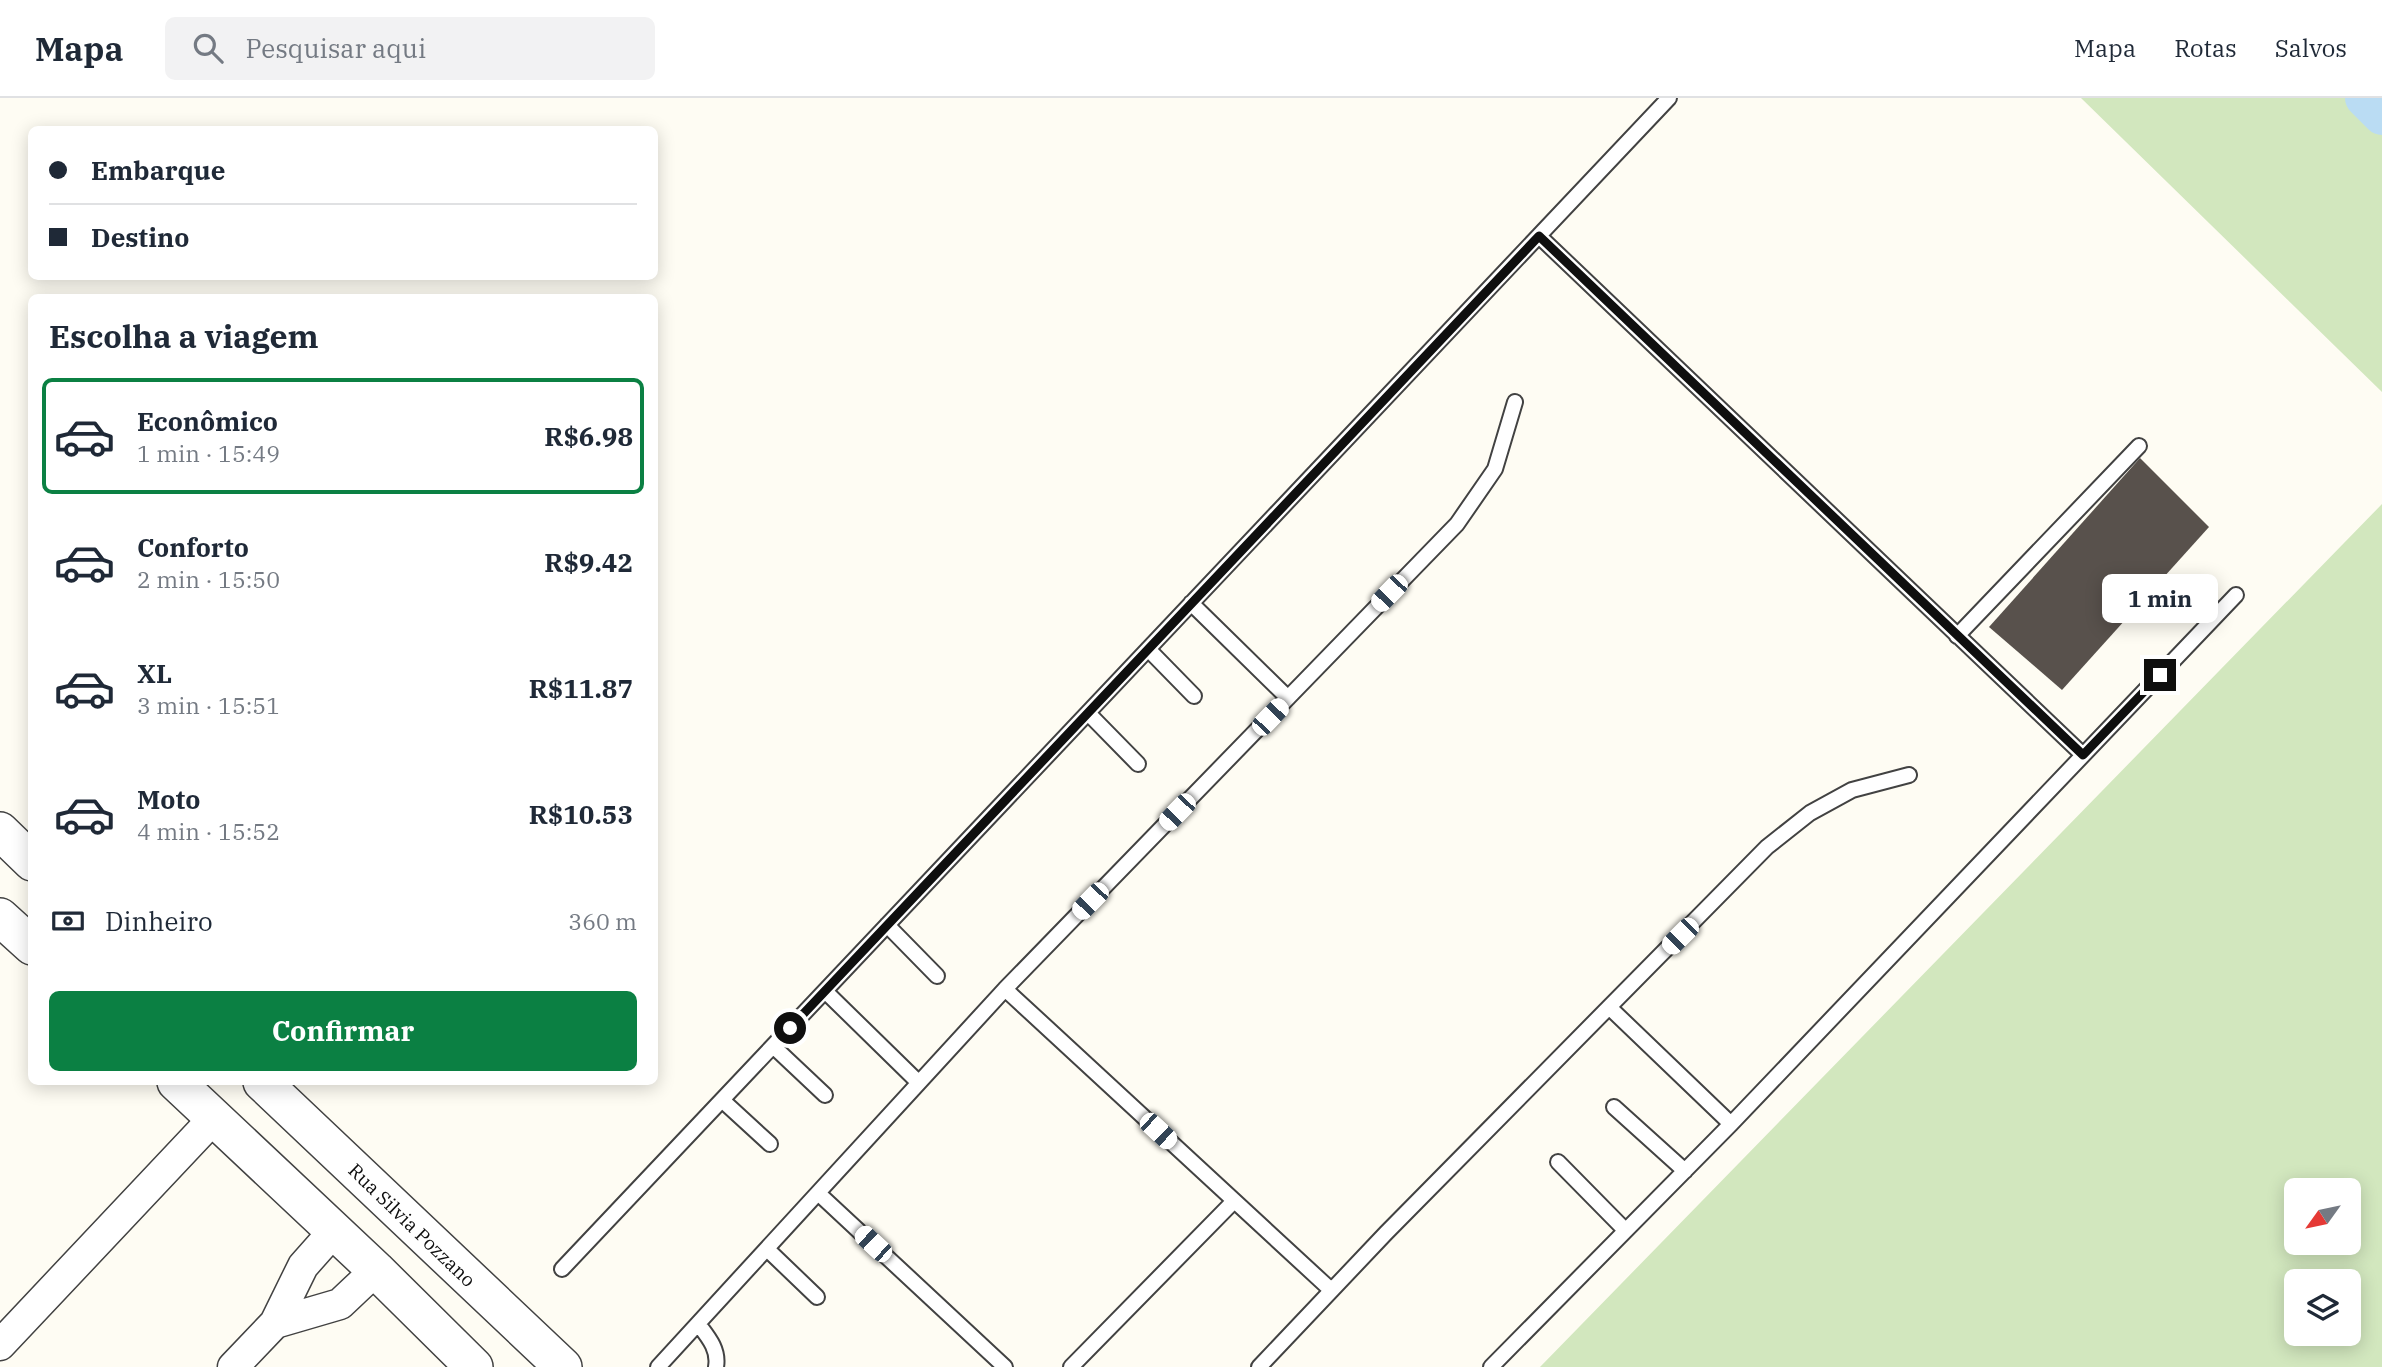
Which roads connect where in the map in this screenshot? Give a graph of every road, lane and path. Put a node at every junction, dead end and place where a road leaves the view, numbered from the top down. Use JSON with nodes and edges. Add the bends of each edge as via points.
{"nodes":[{"id":1,"x":1669,"y":98,"type":"edge"},
{"id":2,"x":1539,"y":236,"type":"junction"},
{"id":3,"x":1515,"y":402,"type":"dead end"},
{"id":4,"x":2139,"y":446,"type":"dead end"},
{"id":5,"x":2236,"y":595,"type":"dead end"},
{"id":6,"x":1191,"y":603,"type":"junction"},
{"id":7,"x":1957,"y":636,"type":"junction"},
{"id":8,"x":1149,"y":649,"type":"junction"},
{"id":9,"x":1194,"y":696,"type":"dead end"},
{"id":10,"x":1288,"y":698,"type":"junction"},
{"id":11,"x":1088,"y":713,"type":"junction"},
{"id":12,"x":2083,"y":755,"type":"junction"},
{"id":13,"x":1138,"y":764,"type":"dead end"},
{"id":14,"x":1909,"y":775,"type":"dead end"},
{"id":15,"x":0,"y":831,"type":"edge"},
{"id":16,"x":28,"y":858,"type":"edge"},
{"id":17,"x":0,"y":917,"type":"edge"},
{"id":18,"x":887,"y":925,"type":"junction"},
{"id":19,"x":28,"y":942,"type":"edge"},
{"id":20,"x":937,"y":976,"type":"dead end"},
{"id":21,"x":1005,"y":989,"type":"junction"},
{"id":22,"x":825,"y":991,"type":"junction"},
{"id":23,"x":1609,"y":1007,"type":"junction"},
{"id":24,"x":773,"y":1046,"type":"junction"},
{"id":25,"x":918,"y":1082,"type":"junction"},
{"id":26,"x":179,"y":1085,"type":"edge"},
{"id":27,"x":265,"y":1085,"type":"edge"},
{"id":28,"x":825,"y":1095,"type":"dead end"},
{"id":29,"x":722,"y":1100,"type":"junction"},
{"id":30,"x":1614,"y":1107,"type":"dead end"},
{"id":31,"x":214,"y":1118,"type":"junction"},
{"id":32,"x":1731,"y":1124,"type":"junction"},
{"id":33,"x":770,"y":1144,"type":"dead end"},
{"id":34,"x":1558,"y":1163,"type":"dead end"},
{"id":35,"x":1685,"y":1171,"type":"junction"},
{"id":36,"x":818,"y":1193,"type":"junction"},
{"id":37,"x":1234,"y":1201,"type":"junction"},
{"id":38,"x":1625,"y":1230,"type":"junction"},
{"id":39,"x":334,"y":1231,"type":"junction"},
{"id":40,"x":767,"y":1249,"type":"junction"},
{"id":41,"x":562,"y":1269,"type":"dead end"},
{"id":42,"x":376,"y":1270,"type":"junction"},
{"id":43,"x":1332,"y":1290,"type":"junction"},
{"id":44,"x":817,"y":1297,"type":"dead end"},
{"id":45,"x":275,"y":1323,"type":"junction"},
{"id":46,"x":518,"y":1325,"type":"junction"},
{"id":47,"x":699,"y":1325,"type":"junction"},
{"id":48,"x":0,"y":1345,"type":"edge"},
{"id":49,"x":472,"y":1365,"type":"edge"},
{"id":50,"x":233,"y":1367,"type":"edge"},
{"id":51,"x":563,"y":1367,"type":"edge"},
{"id":52,"x":658,"y":1367,"type":"edge"},
{"id":53,"x":716,"y":1367,"type":"edge"},
{"id":54,"x":1005,"y":1367,"type":"edge"},
{"id":55,"x":1071,"y":1367,"type":"edge"},
{"id":56,"x":1259,"y":1367,"type":"edge"},
{"id":57,"x":1491,"y":1367,"type":"edge"}],
"edges":[{"from":1,"to":2,"type":"lane"},
{"from":2,"to":6,"type":"lane"},
{"from":2,"to":7,"type":"lane"},
{"from":3,"to":10,"type":"lane","via":[[1495,469],[1457,524]]},
{"from":4,"to":7,"type":"lane"},
{"from":5,"to":12,"type":"lane"},
{"from":6,"to":8,"type":"lane"},
{"from":6,"to":10,"type":"lane"},
{"from":7,"to":12,"type":"lane"},
{"from":8,"to":9,"type":"lane"},
{"from":8,"to":11,"type":"lane"},
{"from":10,"to":21,"type":"lane"},
{"from":11,"to":13,"type":"lane"},
{"from":11,"to":18,"type":"lane"},
{"from":12,"to":32,"type":"lane"},
{"from":14,"to":23,"type":"lane","via":[[1852,790],[1810,813],[1767,848]]},
{"from":15,"to":16,"type":"street"},
{"from":17,"to":19,"type":"street"},
{"from":18,"to":20,"type":"lane"},
{"from":18,"to":22,"type":"lane"},
{"from":21,"to":25,"type":"lane"},
{"from":21,"to":37,"type":"lane"},
{"from":22,"to":24,"type":"lane"},
{"from":22,"to":25,"type":"lane"},
{"from":23,"to":32,"type":"lane"},
{"from":23,"to":43,"type":"lane"},
{"from":24,"to":28,"type":"lane"},
{"from":24,"to":29,"type":"lane"},
{"from":25,"to":36,"type":"lane"},
{"from":26,"to":31,"type":"street"},
{"from":27,"to":46,"type":"street","name":"Rua Silvia Pozzano"},
{"from":29,"to":33,"type":"lane"},
{"from":29,"to":41,"type":"lane"},
{"from":30,"to":35,"type":"lane"},
{"from":31,"to":39,"type":"street"},
{"from":31,"to":48,"type":"street"},
{"from":32,"to":35,"type":"lane"},
{"from":34,"to":38,"type":"lane"},
{"from":35,"to":38,"type":"lane"},
{"from":36,"to":40,"type":"lane"},
{"from":36,"to":54,"type":"lane"},
{"from":37,"to":43,"type":"lane"},
{"from":37,"to":55,"type":"lane"},
{"from":38,"to":57,"type":"lane"},
{"from":39,"to":42,"type":"street"},
{"from":39,"to":45,"type":"street","via":[[303,1266]]},
{"from":40,"to":44,"type":"lane"},
{"from":40,"to":47,"type":"lane"},
{"from":42,"to":45,"type":"street","via":[[340,1304]]},
{"from":42,"to":49,"type":"street"},
{"from":43,"to":56,"type":"lane"},
{"from":45,"to":50,"type":"street"},
{"from":46,"to":49,"type":"street"},
{"from":46,"to":51,"type":"street","name":"Rua Silvia Pozzano"},
{"from":47,"to":52,"type":"lane"},
{"from":47,"to":53,"type":"lane","via":[[717,1356]]}]}
